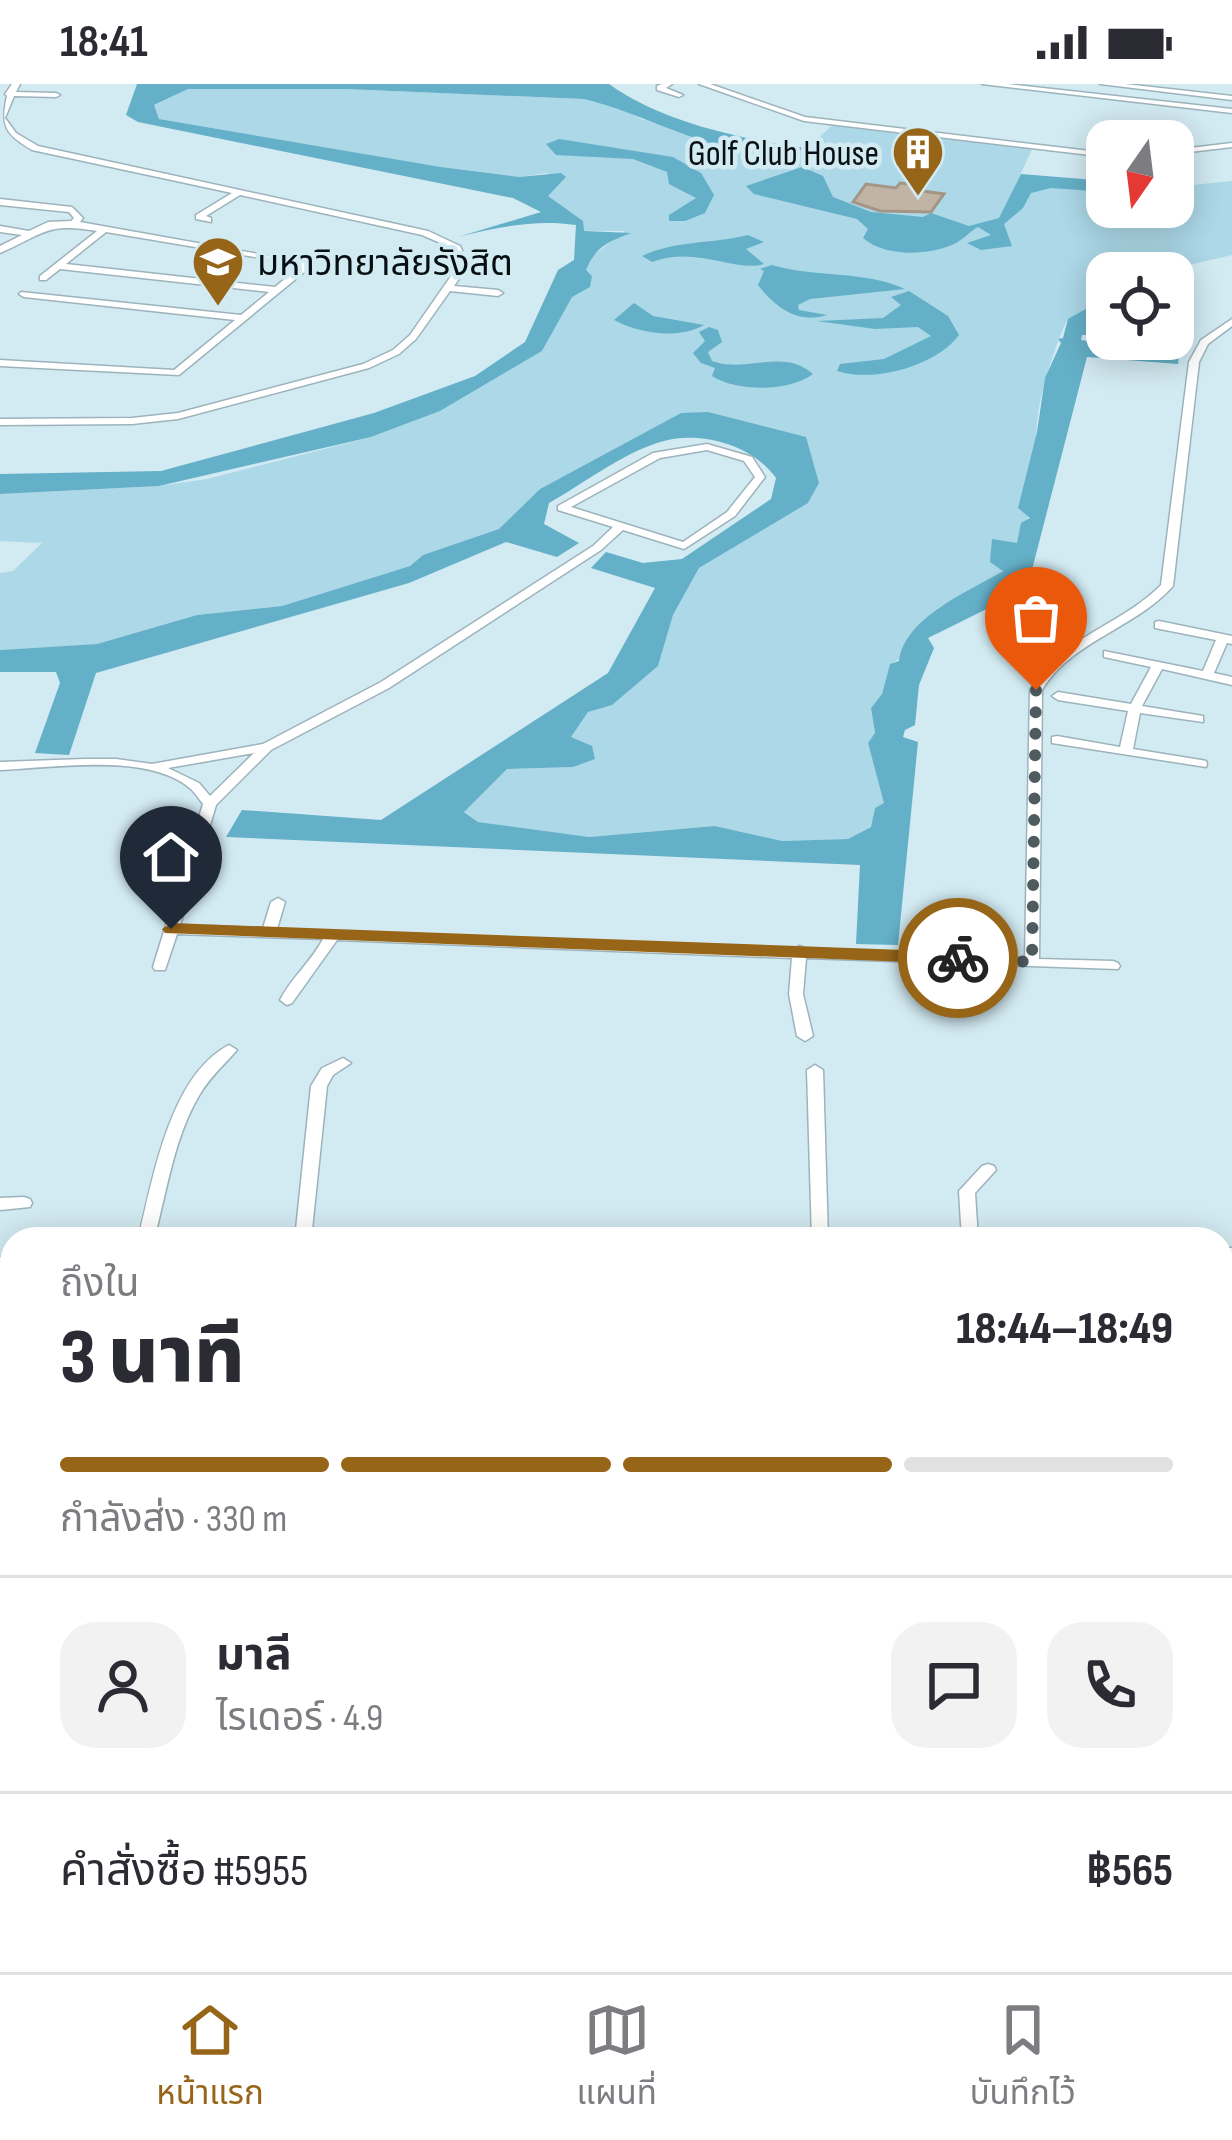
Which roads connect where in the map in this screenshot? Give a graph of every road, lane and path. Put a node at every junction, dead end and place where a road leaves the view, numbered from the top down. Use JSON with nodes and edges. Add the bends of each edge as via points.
{"nodes":[{"id":1,"x":668,"y":84,"type":"edge"},
{"id":2,"x":704,"y":84,"type":"edge"},
{"id":3,"x":986,"y":84,"type":"edge"},
{"id":4,"x":1104,"y":84,"type":"edge"},
{"id":5,"x":1139,"y":84,"type":"edge"},
{"id":6,"x":1203,"y":87,"type":"edge"},
{"id":7,"x":12,"y":89,"type":"edge"},
{"id":8,"x":56,"y":95,"type":"dead end"},
{"id":9,"x":679,"y":95,"type":"dead end"},
{"id":10,"x":1232,"y":96,"type":"edge"},
{"id":11,"x":1232,"y":111,"type":"edge"},
{"id":12,"x":13,"y":135,"type":"junction"},
{"id":13,"x":0,"y":137,"type":"edge"},
{"id":14,"x":1232,"y":145,"type":"edge"},
{"id":15,"x":1194,"y":150,"type":"edge"},
{"id":16,"x":1086,"y":152,"type":"edge"},
{"id":17,"x":237,"y":194,"type":"junction"},
{"id":18,"x":0,"y":202,"type":"edge"},
{"id":19,"x":208,"y":220,"type":"dead end"},
{"id":20,"x":74,"y":224,"type":"junction"},
{"id":21,"x":105,"y":229,"type":"junction"},
{"id":22,"x":0,"y":230,"type":"edge"},
{"id":23,"x":30,"y":234,"type":"junction"},
{"id":24,"x":0,"y":250,"type":"edge"},
{"id":25,"x":57,"y":266,"type":"junction"},
{"id":26,"x":43,"y":278,"type":"dead end"},
{"id":27,"x":447,"y":288,"type":"junction"},
{"id":28,"x":279,"y":290,"type":"junction"},
{"id":29,"x":498,"y":292,"type":"dead end"},
{"id":30,"x":24,"y":294,"type":"dead end"},
{"id":31,"x":243,"y":318,"type":"junction"},
{"id":32,"x":1232,"y":322,"type":"edge"},
{"id":33,"x":0,"y":363,"type":"edge"},
{"id":34,"x":0,"y":422,"type":"edge"},
{"id":35,"x":618,"y":529,"type":"junction"},
{"id":36,"x":1160,"y":625,"type":"dead end"},
{"id":37,"x":1228,"y":639,"type":"edge"},
{"id":38,"x":1108,"y":654,"type":"dead end"},
{"id":39,"x":1158,"y":666,"type":"junction"},
{"id":40,"x":1207,"y":676,"type":"junction"},
{"id":41,"x":1232,"y":681,"type":"edge"},
{"id":42,"x":1058,"y":696,"type":"dead end"},
{"id":43,"x":1135,"y":708,"type":"junction"},
{"id":44,"x":1199,"y":719,"type":"dead end"},
{"id":45,"x":1058,"y":740,"type":"dead end"},
{"id":46,"x":267,"y":747,"type":"junction"},
{"id":47,"x":1126,"y":750,"type":"junction"},
{"id":48,"x":1202,"y":764,"type":"dead end"},
{"id":49,"x":0,"y":766,"type":"edge"},
{"id":50,"x":158,"y":766,"type":"junction"},
{"id":51,"x":210,"y":804,"type":"junction"},
{"id":52,"x":278,"y":902,"type":"dead end"},
{"id":53,"x":171,"y":929,"type":"junction"},
{"id":54,"x":269,"y":932,"type":"junction"},
{"id":55,"x":332,"y":934,"type":"junction"},
{"id":56,"x":800,"y":950,"type":"junction"},
{"id":57,"x":1032,"y":962,"type":"junction"},
{"id":58,"x":1114,"y":966,"type":"dead end"},
{"id":59,"x":160,"y":967,"type":"dead end"},
{"id":60,"x":287,"y":1000,"type":"dead end"},
{"id":61,"x":805,"y":1036,"type":"dead end"},
{"id":62,"x":229,"y":1050,"type":"dead end"},
{"id":63,"x":343,"y":1063,"type":"dead end"},
{"id":64,"x":815,"y":1070,"type":"dead end"},
{"id":65,"x":988,"y":1170,"type":"dead end"},
{"id":66,"x":0,"y":1204,"type":"edge"},
{"id":67,"x":24,"y":1204,"type":"dead end"},
{"id":68,"x":149,"y":1227,"type":"edge"},
{"id":69,"x":304,"y":1227,"type":"edge"},
{"id":70,"x":820,"y":1227,"type":"edge"},
{"id":71,"x":969,"y":1227,"type":"edge"}],
"edges":[{"from":1,"to":9,"type":"street","via":[[659,88]]},
{"from":2,"to":16,"type":"street","via":[[804,119]]},
{"from":3,"to":11,"type":"street"},
{"from":4,"to":10,"type":"street"},
{"from":5,"to":6,"type":"street"},
{"from":6,"to":10,"type":"street"},
{"from":7,"to":8,"type":"street"},
{"from":7,"to":12,"type":"street","via":[[1,118]]},
{"from":12,"to":13,"type":"street"},
{"from":12,"to":17,"type":"street","via":[[83,161]]},
{"from":14,"to":15,"type":"street"},
{"from":17,"to":19,"type":"street","via":[[199,217]]},
{"from":17,"to":27,"type":"street","via":[[449,242],[462,259]]},
{"from":18,"to":20,"type":"street","via":[[72,210]]},
{"from":20,"to":21,"type":"street"},
{"from":20,"to":23,"type":"street"},
{"from":21,"to":25,"type":"street"},
{"from":21,"to":28,"type":"street","via":[[308,262]]},
{"from":22,"to":23,"type":"street"},
{"from":23,"to":24,"type":"street"},
{"from":25,"to":26,"type":"street"},
{"from":25,"to":28,"type":"street"},
{"from":27,"to":29,"type":"street"},
{"from":27,"to":34,"type":"street","via":[[396,352],[350,371],[178,416]]},
{"from":28,"to":31,"type":"street"},
{"from":30,"to":31,"type":"street"},
{"from":31,"to":33,"type":"street","via":[[176,373]]},
{"from":32,"to":57,"type":"street","via":[[1204,342],[1194,362],[1167,586],[1144,610],[1050,665],[1036,690]]},
{"from":35,"to":35,"type":"street","via":[[562,508],[676,448],[733,451],[760,471],[731,514],[684,546]]},
{"from":35,"to":46,"type":"street","via":[[385,685]]},
{"from":36,"to":37,"type":"street"},
{"from":37,"to":40,"type":"street"},
{"from":38,"to":39,"type":"street"},
{"from":39,"to":40,"type":"street"},
{"from":39,"to":43,"type":"street"},
{"from":40,"to":41,"type":"street"},
{"from":42,"to":43,"type":"street"},
{"from":43,"to":44,"type":"street"},
{"from":43,"to":47,"type":"street"},
{"from":45,"to":47,"type":"street"},
{"from":46,"to":50,"type":"street"},
{"from":46,"to":51,"type":"street"},
{"from":47,"to":48,"type":"street"},
{"from":49,"to":50,"type":"street"},
{"from":50,"to":51,"type":"street","via":[[192,779]]},
{"from":51,"to":53,"type":"street"},
{"from":52,"to":54,"type":"street"},
{"from":53,"to":54,"type":"street"},
{"from":53,"to":59,"type":"street"},
{"from":54,"to":55,"type":"street"},
{"from":55,"to":56,"type":"street"},
{"from":55,"to":60,"type":"street"},
{"from":56,"to":57,"type":"street"},
{"from":56,"to":61,"type":"street","via":[[796,994]]},
{"from":57,"to":58,"type":"street"},
{"from":62,"to":68,"type":"street","via":[[185,1101]]},
{"from":63,"to":69,"type":"street","via":[[319,1086]]},
{"from":64,"to":70,"type":"street"},
{"from":65,"to":71,"type":"street","via":[[967,1191]]},
{"from":66,"to":67,"type":"street"}]}
